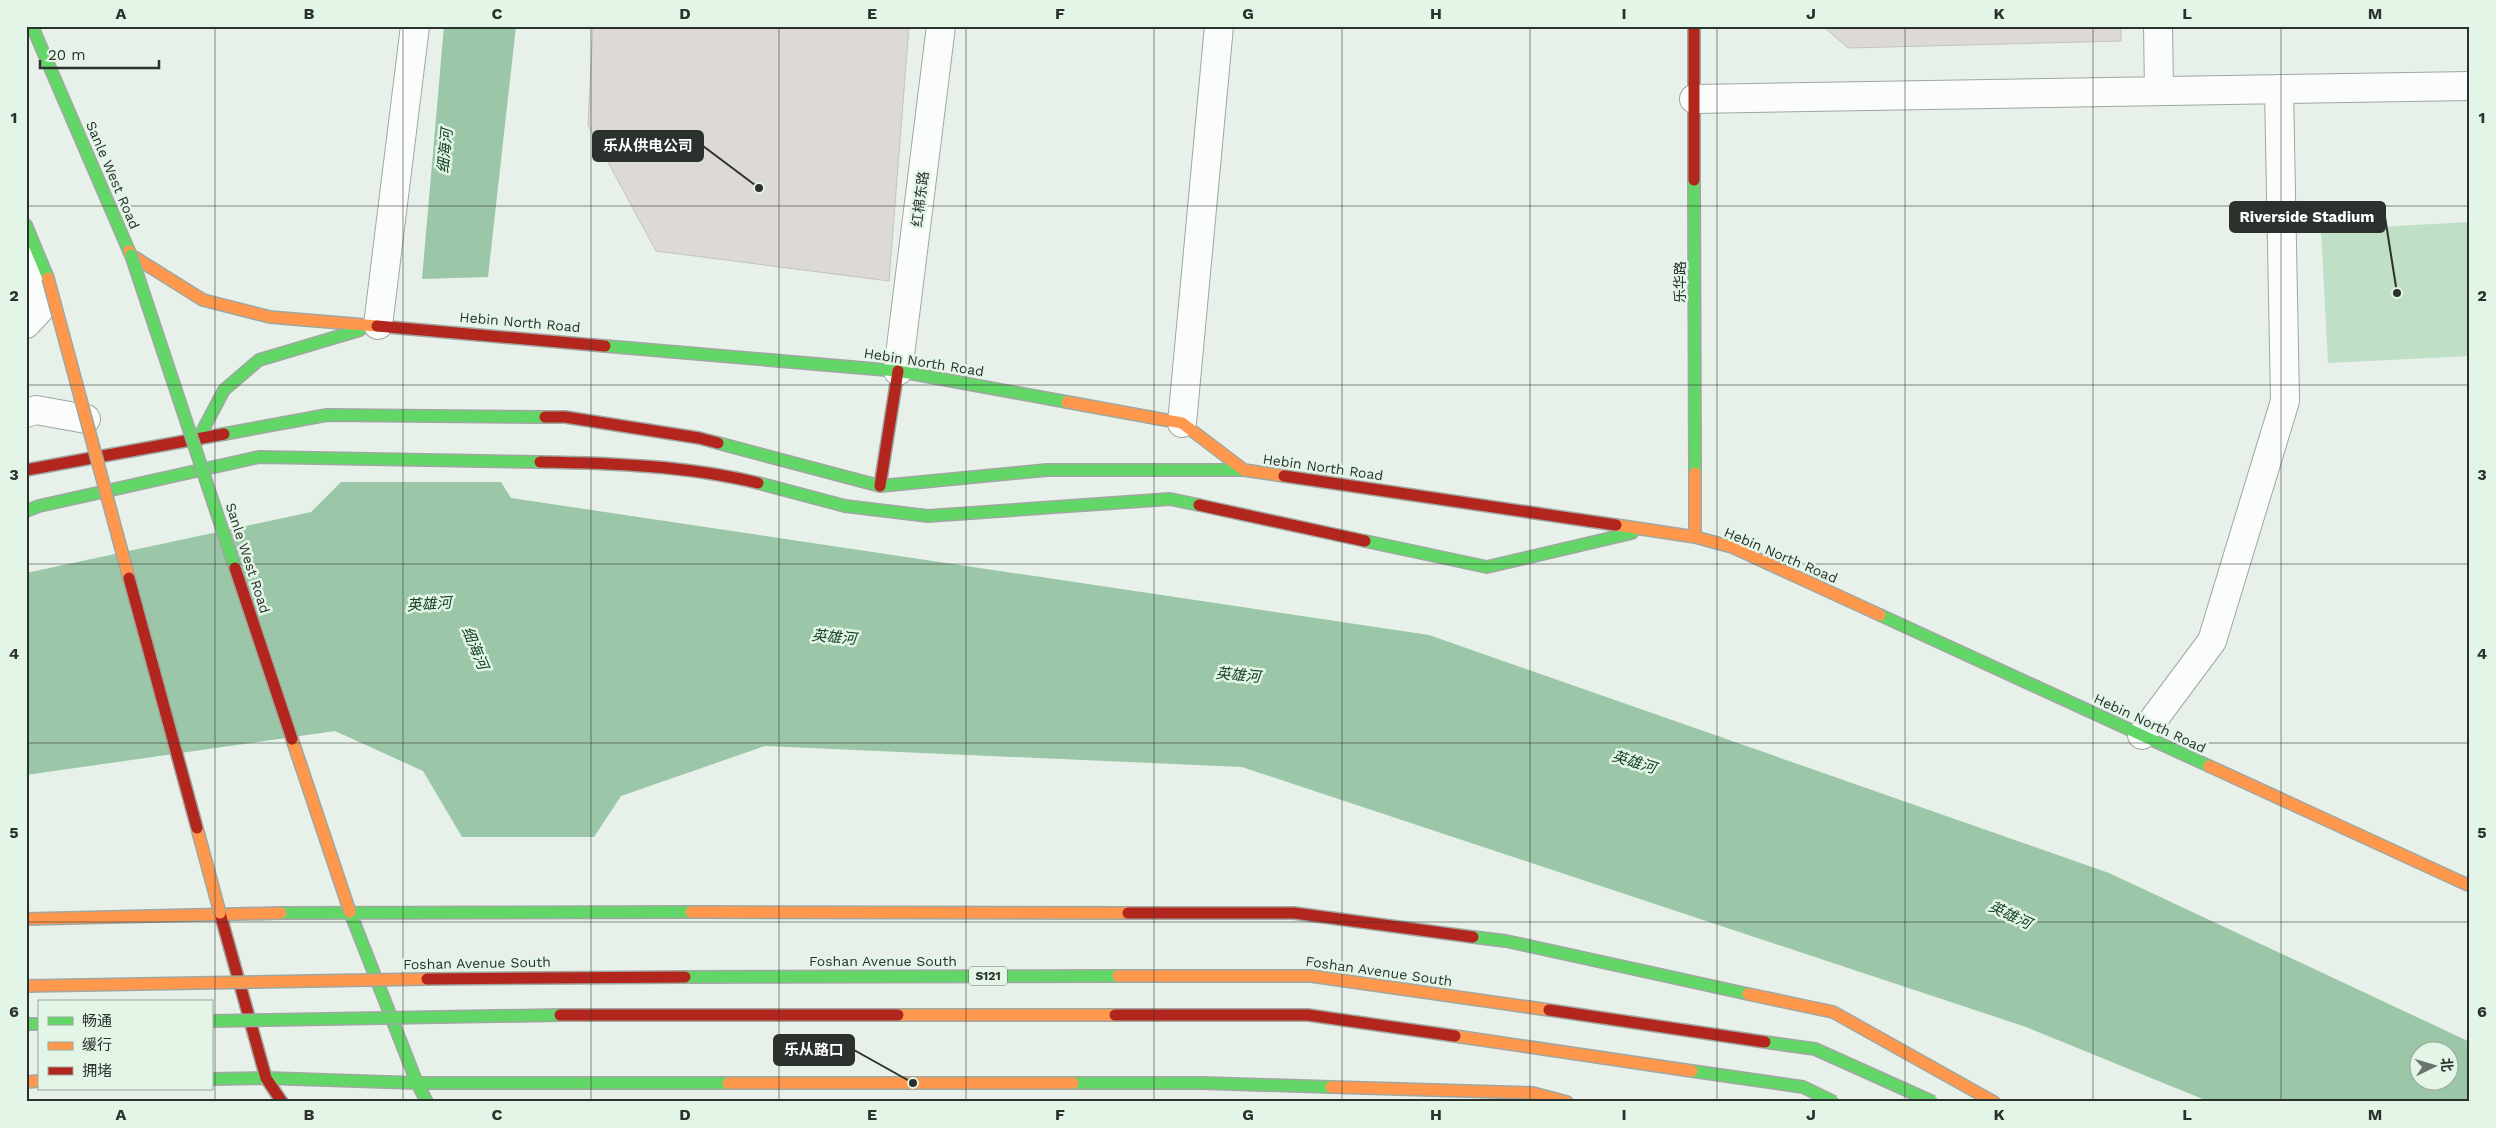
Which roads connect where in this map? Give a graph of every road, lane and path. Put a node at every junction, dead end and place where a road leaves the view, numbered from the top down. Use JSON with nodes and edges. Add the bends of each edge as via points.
{"nodes":[{"id":1,"x":32,"y":26,"type":"edge"},
{"id":2,"x":415,"y":26,"type":"edge"},
{"id":3,"x":941,"y":26,"type":"edge"},
{"id":4,"x":1219,"y":26,"type":"edge"},
{"id":5,"x":1694,"y":26,"type":"edge"},
{"id":6,"x":2158,"y":26,"type":"edge"},
{"id":7,"x":2470,"y":86,"type":"edge"},
{"id":8,"x":2279,"y":89,"type":"junction"},
{"id":9,"x":2159,"y":91,"type":"junction"},
{"id":10,"x":1694,"y":100,"type":"junction"},
{"id":11,"x":26,"y":225,"type":"edge"},
{"id":12,"x":26,"y":248,"type":"edge"},
{"id":13,"x":131,"y":255,"type":"junction"},
{"id":14,"x":26,"y":324,"type":"edge"},
{"id":15,"x":378,"y":325,"type":"junction"},
{"id":16,"x":898,"y":371,"type":"junction"},
{"id":17,"x":26,"y":413,"type":"edge"},
{"id":18,"x":86,"y":419,"type":"junction"},
{"id":19,"x":1182,"y":423,"type":"junction"},
{"id":20,"x":194,"y":444,"type":"junction"},
{"id":21,"x":26,"y":470,"type":"edge"},
{"id":22,"x":1244,"y":470,"type":"junction"},
{"id":23,"x":880,"y":486,"type":"junction"},
{"id":24,"x":26,"y":511,"type":"edge"},
{"id":25,"x":1646,"y":530,"type":"junction"},
{"id":26,"x":1695,"y":537,"type":"junction"},
{"id":27,"x":2142,"y":735,"type":"junction"},
{"id":28,"x":2470,"y":886,"type":"edge"},
{"id":29,"x":350,"y":912,"type":"junction"},
{"id":30,"x":220,"y":913,"type":"junction"},
{"id":31,"x":26,"y":919,"type":"edge"},
{"id":32,"x":26,"y":986,"type":"edge"},
{"id":33,"x":212,"y":1021,"type":"edge"},
{"id":34,"x":266,"y":1078,"type":"junction"},
{"id":35,"x":212,"y":1079,"type":"edge"},
{"id":36,"x":417,"y":1083,"type":"junction"},
{"id":37,"x":282,"y":1102,"type":"edge"},
{"id":38,"x":427,"y":1102,"type":"edge"},
{"id":39,"x":1567,"y":1102,"type":"edge"},
{"id":40,"x":1834,"y":1102,"type":"edge"},
{"id":41,"x":1933,"y":1102,"type":"edge"},
{"id":42,"x":1994,"y":1102,"type":"edge"}],
"edges":[{"from":1,"to":13,"type":"main road","name":"Sanle West Road"},
{"from":2,"to":15,"type":"street"},
{"from":3,"to":16,"type":"street","name":"红棉东路"},
{"from":4,"to":19,"type":"street"},
{"from":5,"to":10,"type":"main road","name":"乐华路"},
{"from":6,"to":9,"type":"street"},
{"from":7,"to":8,"type":"street"},
{"from":8,"to":9,"type":"street"},
{"from":8,"to":27,"type":"street","via":[[2285,401],[2212,641]]},
{"from":9,"to":10,"type":"street"},
{"from":10,"to":26,"type":"main road","name":"乐华路"},
{"from":11,"to":18,"type":"main road","bridge":true,"via":[[48,278]]},
{"from":12,"to":14,"type":"street","via":[[40,309]]},
{"from":13,"to":15,"type":"main road","name":"Hebin North Road","via":[[203,300],[270,317]]},
{"from":13,"to":20,"type":"main road","name":"Sanle West Road","bridge":true},
{"from":15,"to":16,"type":"main road","name":"Hebin North Road"},
{"from":15,"to":20,"type":"main road","via":[[259,360],[224,390]]},
{"from":16,"to":19,"type":"main road","name":"Hebin North Road"},
{"from":16,"to":23,"type":"main road"},
{"from":17,"to":18,"type":"street","via":[[36,410]]},
{"from":18,"to":30,"type":"main road","bridge":true},
{"from":19,"to":22,"type":"main road","name":"Hebin North Road"},
{"from":20,"to":29,"type":"main road","name":"Sanle West Road","bridge":true},
{"from":21,"to":23,"type":"main road","via":[[327,415],[565,417],[699,438]]},
{"from":22,"to":23,"type":"main road","via":[[1047,470]]},
{"from":22,"to":25,"type":"main road","name":"Hebin North Road"},
{"from":24,"to":25,"type":"main road","via":[[259,457],[607,463],[733,477],[845,506],[928,516],[1170,499],[1487,567]]},
{"from":25,"to":26,"type":"main road","name":"Hebin North Road"},
{"from":26,"to":27,"type":"main road","name":"Hebin North Road","via":[[1732,547]]},
{"from":27,"to":28,"type":"main road","name":"Hebin North Road"},
{"from":29,"to":30,"type":"main road"},
{"from":29,"to":36,"type":"main road","name":"Sanle West Road"},
{"from":29,"to":42,"type":"main road","via":[[1294,913],[1506,942],[1833,1012]]},
{"from":30,"to":31,"type":"main road"},
{"from":30,"to":34,"type":"main road"},
{"from":32,"to":41,"type":"main road","name":"Foshan Avenue South","number":"S121","bridge":true,"via":[[526,977],[1311,976],[1815,1049]]},
{"from":33,"to":40,"type":"main road","bridge":true,"via":[[526,1015],[1308,1015],[1803,1087]]},
{"from":34,"to":35,"type":"main road"},
{"from":34,"to":36,"type":"main road"},
{"from":34,"to":37,"type":"main road"},
{"from":36,"to":38,"type":"main road","name":"Sanle West Road"},
{"from":36,"to":39,"type":"main road","via":[[1202,1082],[1534,1093]]}]}
